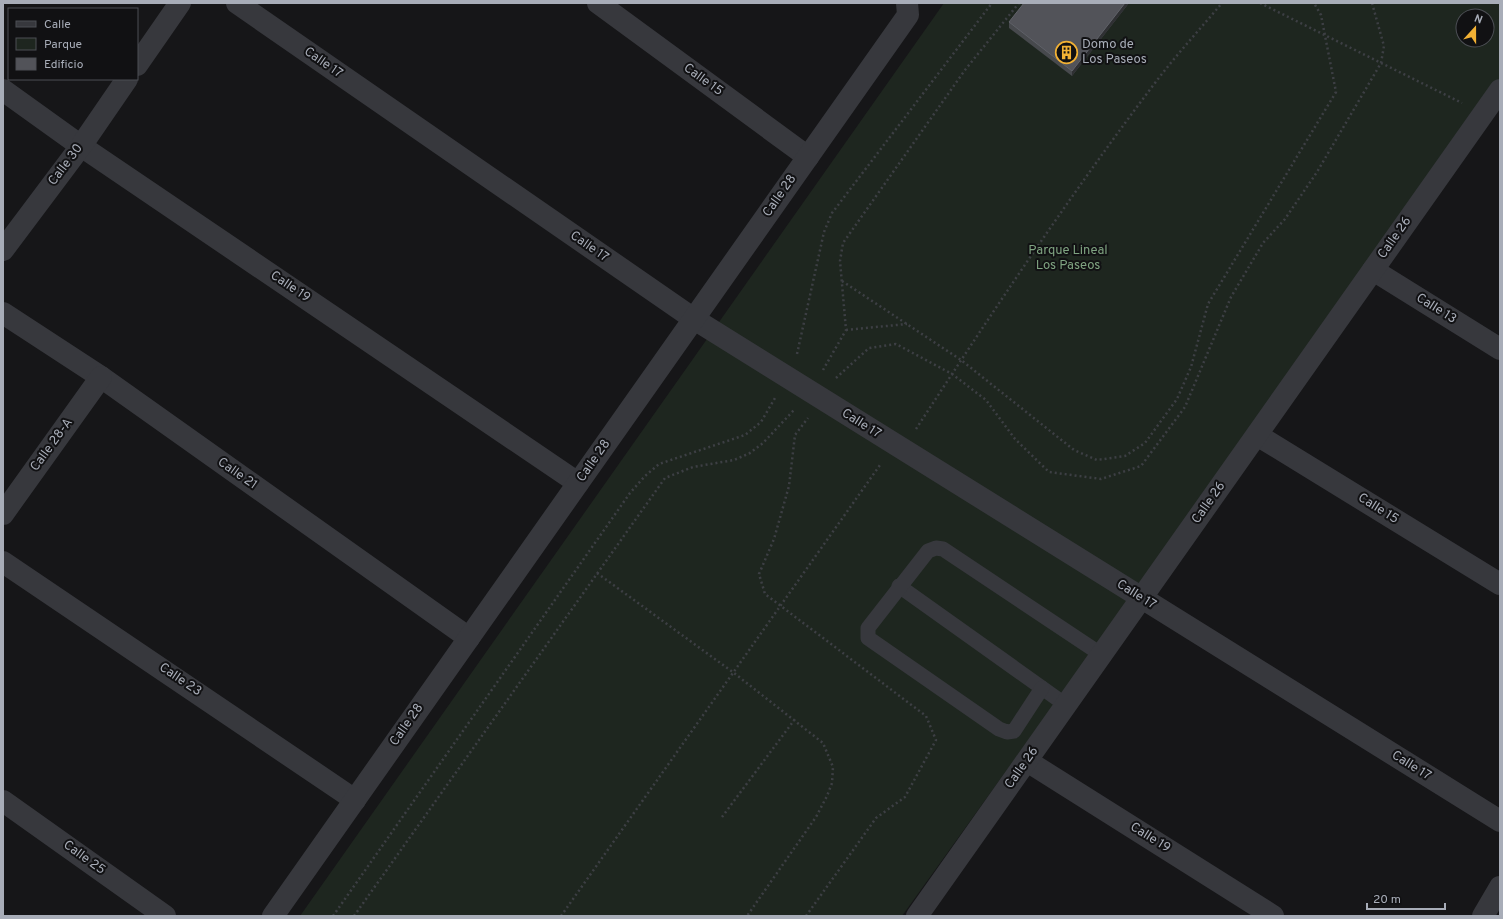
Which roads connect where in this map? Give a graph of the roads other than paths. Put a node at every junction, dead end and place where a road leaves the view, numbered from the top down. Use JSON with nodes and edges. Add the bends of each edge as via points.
{"nodes":[{"id":1,"x":180,"y":3,"type":"edge"},
{"id":2,"x":237,"y":3,"type":"edge"},
{"id":3,"x":598,"y":3,"type":"edge"},
{"id":4,"x":907,"y":3,"type":"edge"},
{"id":5,"x":138,"y":64,"type":"edge"},
{"id":6,"x":126,"y":80,"type":"edge"},
{"id":7,"x":3,"y":90,"type":"edge"},
{"id":8,"x":1493,"y":106,"type":"edge"},
{"id":9,"x":81,"y":146,"type":"junction"},
{"id":10,"x":808,"y":157,"type":"junction"},
{"id":11,"x":3,"y":250,"type":"edge"},
{"id":12,"x":1373,"y":270,"type":"junction"},
{"id":13,"x":3,"y":313,"type":"edge"},
{"id":14,"x":694,"y":319,"type":"junction"},
{"id":15,"x":1500,"y":349,"type":"edge"},
{"id":16,"x":101,"y":377,"type":"junction"},
{"id":17,"x":1257,"y":435,"type":"junction"},
{"id":18,"x":578,"y":482,"type":"junction"},
{"id":19,"x":3,"y":514,"type":"edge"},
{"id":20,"x":3,"y":562,"type":"edge"},
{"id":21,"x":1500,"y":584,"type":"edge"},
{"id":22,"x":899,"y":586,"type":"junction"},
{"id":23,"x":1142,"y":598,"type":"junction"},
{"id":24,"x":469,"y":638,"type":"junction"},
{"id":25,"x":1102,"y":655,"type":"junction"},
{"id":26,"x":1042,"y":688,"type":"junction"},
{"id":27,"x":1066,"y":705,"type":"junction"},
{"id":28,"x":1027,"y":761,"type":"junction"},
{"id":29,"x":355,"y":800,"type":"junction"},
{"id":30,"x":3,"y":801,"type":"edge"},
{"id":31,"x":1500,"y":821,"type":"edge"},
{"id":32,"x":1500,"y":887,"type":"edge"},
{"id":33,"x":165,"y":916,"type":"edge"},
{"id":34,"x":273,"y":916,"type":"edge"},
{"id":35,"x":917,"y":916,"type":"edge"},
{"id":36,"x":1273,"y":916,"type":"edge"},
{"id":37,"x":1483,"y":916,"type":"edge"}],
"edges":[{"from":1,"to":5,"type":"street"},
{"from":2,"to":14,"type":"street","name":"Calle 17"},
{"from":3,"to":10,"type":"street","name":"Calle 15"},
{"from":4,"to":10,"type":"street","name":"Calle 28","via":[[908,15]]},
{"from":6,"to":9,"type":"street","name":"Calle 30"},
{"from":7,"to":9,"type":"street","name":"Calle 19"},
{"from":8,"to":12,"type":"street","name":"Calle 26"},
{"from":9,"to":11,"type":"street","name":"Calle 30"},
{"from":9,"to":18,"type":"street","name":"Calle 19"},
{"from":10,"to":14,"type":"street","name":"Calle 28"},
{"from":12,"to":15,"type":"street","name":"Calle 13"},
{"from":12,"to":17,"type":"street","name":"Calle 26"},
{"from":13,"to":16,"type":"street","name":"Calle 21"},
{"from":14,"to":18,"type":"street","name":"Calle 28"},
{"from":14,"to":23,"type":"street","name":"Calle 17"},
{"from":16,"to":19,"type":"street","name":"Calle 28-A"},
{"from":16,"to":24,"type":"street","name":"Calle 21"},
{"from":17,"to":21,"type":"street","name":"Calle 15"},
{"from":17,"to":23,"type":"street","name":"Calle 26"},
{"from":18,"to":24,"type":"street","name":"Calle 28"},
{"from":20,"to":29,"type":"street","name":"Calle 23"},
{"from":22,"to":25,"type":"lane","via":[[928,551],[943,549]]},
{"from":22,"to":26,"type":"lane"},
{"from":22,"to":26,"type":"lane","via":[[868,628],[868,638],[1007,732],[1014,731]]},
{"from":23,"to":25,"type":"street","name":"Calle 26"},
{"from":23,"to":31,"type":"street","name":"Calle 17"},
{"from":24,"to":29,"type":"street","name":"Calle 28"},
{"from":25,"to":27,"type":"street","name":"Calle 26"},
{"from":26,"to":27,"type":"lane"},
{"from":27,"to":28,"type":"street","name":"Calle 26"},
{"from":28,"to":35,"type":"street","name":"Calle 26"},
{"from":28,"to":36,"type":"street","name":"Calle 19"},
{"from":29,"to":34,"type":"street","name":"Calle 28"},
{"from":30,"to":33,"type":"street","name":"Calle 25"},
{"from":32,"to":37,"type":"street"}]}
